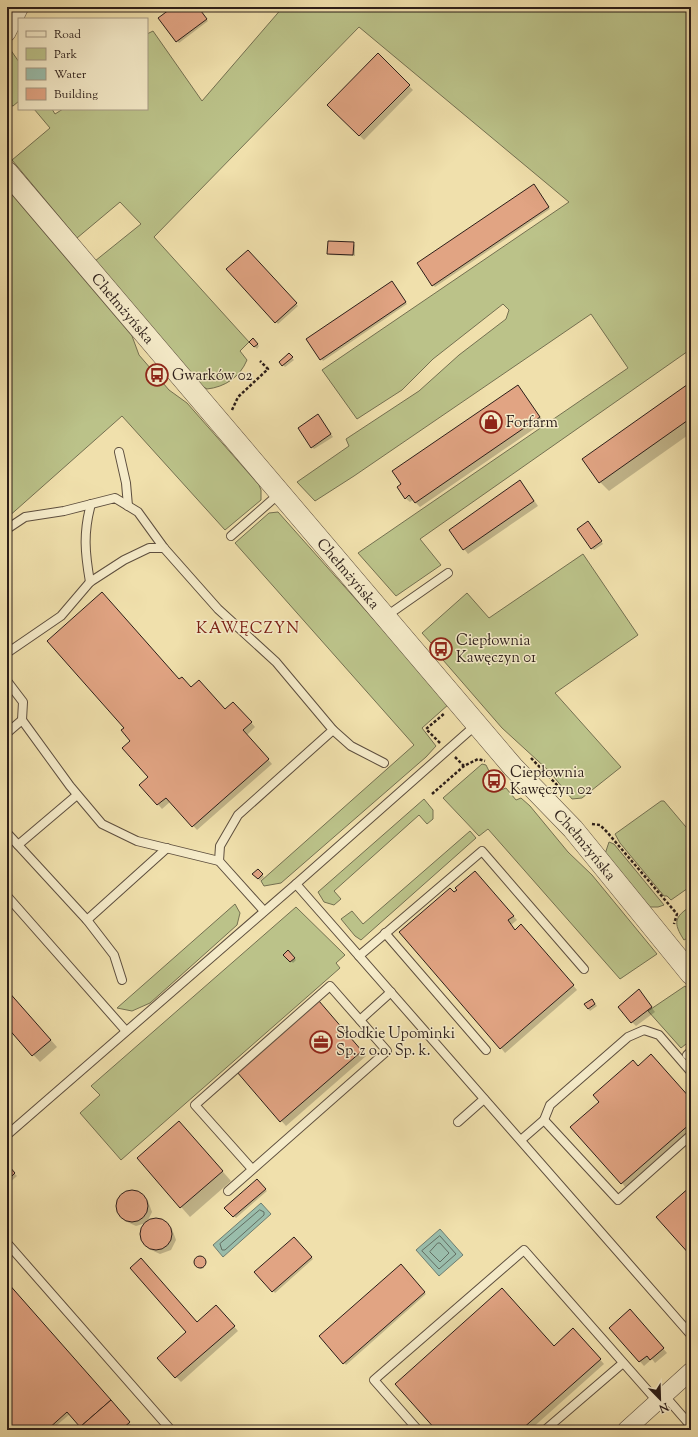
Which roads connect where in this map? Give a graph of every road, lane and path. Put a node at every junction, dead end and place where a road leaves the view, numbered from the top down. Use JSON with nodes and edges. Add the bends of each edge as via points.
{"nodes":[{"id":1,"x":20,"y":7,"type":"edge"},
{"id":2,"x":7,"y":33,"type":"edge"},
{"id":3,"x":7,"y":172,"type":"edge"},
{"id":4,"x":119,"y":452,"type":"dead end"},
{"id":5,"x":280,"y":493,"type":"junction"},
{"id":6,"x":91,"y":504,"type":"junction"},
{"id":7,"x":128,"y":506,"type":"junction"},
{"id":8,"x":7,"y":529,"type":"edge"},
{"id":9,"x":231,"y":536,"type":"dead end"},
{"id":10,"x":164,"y":548,"type":"junction"},
{"id":11,"x":448,"y":572,"type":"dead end"},
{"id":12,"x":90,"y":582,"type":"junction"},
{"id":13,"x":385,"y":617,"type":"junction"},
{"id":14,"x":7,"y":653,"type":"edge"},
{"id":15,"x":7,"y":682,"type":"edge"},
{"id":16,"x":448,"y":710,"type":"dead end"},
{"id":17,"x":22,"y":720,"type":"junction"},
{"id":18,"x":477,"y":723,"type":"junction"},
{"id":19,"x":333,"y":730,"type":"junction"},
{"id":20,"x":7,"y":733,"type":"edge"},
{"id":21,"x":447,"y":750,"type":"junction"},
{"id":22,"x":528,"y":755,"type":"dead end"},
{"id":23,"x":384,"y":763,"type":"dead end"},
{"id":24,"x":464,"y":766,"type":"junction"},
{"id":25,"x":489,"y":766,"type":"dead end"},
{"id":26,"x":560,"y":789,"type":"dead end"},
{"id":27,"x":432,"y":794,"type":"dead end"},
{"id":28,"x":77,"y":795,"type":"junction"},
{"id":29,"x":587,"y":819,"type":"dead end"},
{"id":30,"x":7,"y":833,"type":"edge"},
{"id":31,"x":18,"y":845,"type":"junction"},
{"id":32,"x":167,"y":848,"type":"junction"},
{"id":33,"x":219,"y":861,"type":"junction"},
{"id":34,"x":296,"y":884,"type":"junction"},
{"id":35,"x":7,"y":896,"type":"edge"},
{"id":36,"x":264,"y":911,"type":"junction"},
{"id":37,"x":87,"y":920,"type":"junction"},
{"id":38,"x":674,"y":927,"type":"dead end"},
{"id":39,"x":385,"y":933,"type":"junction"},
{"id":40,"x":359,"y":956,"type":"junction"},
{"id":41,"x":584,"y":969,"type":"dead end"},
{"id":42,"x":691,"y":974,"type":"edge"},
{"id":43,"x":122,"y":980,"type":"dead end"},
{"id":44,"x":392,"y":992,"type":"junction"},
{"id":45,"x":360,"y":1020,"type":"junction"},
{"id":46,"x":126,"y":1031,"type":"junction"},
{"id":47,"x":486,"y":1050,"type":"dead end"},
{"id":48,"x":691,"y":1072,"type":"edge"},
{"id":49,"x":484,"y":1099,"type":"junction"},
{"id":50,"x":544,"y":1120,"type":"junction"},
{"id":51,"x":458,"y":1122,"type":"dead end"},
{"id":52,"x":7,"y":1135,"type":"edge"},
{"id":53,"x":691,"y":1135,"type":"edge"},
{"id":54,"x":521,"y":1140,"type":"junction"},
{"id":55,"x":252,"y":1169,"type":"junction"},
{"id":56,"x":228,"y":1191,"type":"dead end"},
{"id":57,"x":7,"y":1243,"type":"edge"},
{"id":58,"x":691,"y":1335,"type":"edge"},
{"id":59,"x":623,"y":1363,"type":"junction"},
{"id":60,"x":691,"y":1371,"type":"edge"},
{"id":61,"x":660,"y":1398,"type":"junction"},
{"id":62,"x":691,"y":1426,"type":"edge"},
{"id":63,"x":171,"y":1430,"type":"edge"},
{"id":64,"x":418,"y":1430,"type":"edge"},
{"id":65,"x":545,"y":1430,"type":"edge"},
{"id":66,"x":626,"y":1430,"type":"edge"}],
"edges":[{"from":1,"to":2,"type":"street"},
{"from":3,"to":5,"type":"street","name":"Chełmżyńska"},
{"from":4,"to":7,"type":"lane"},
{"from":5,"to":9,"type":"lane"},
{"from":5,"to":13,"type":"street","name":"Chełmżyńska"},
{"from":6,"to":7,"type":"lane","via":[[115,498]]},
{"from":6,"to":8,"type":"lane","via":[[25,517]]},
{"from":6,"to":12,"type":"lane","via":[[85,523],[84,550]]},
{"from":7,"to":10,"type":"lane","via":[[138,512]]},
{"from":10,"to":12,"type":"lane","via":[[149,548],[124,560]]},
{"from":10,"to":19,"type":"lane","via":[[218,609],[276,662]]},
{"from":11,"to":13,"type":"lane"},
{"from":12,"to":14,"type":"lane","via":[[61,616]]},
{"from":13,"to":18,"type":"street","name":"Chełmżyńska"},
{"from":15,"to":17,"type":"lane","via":[[23,702]]},
{"from":16,"to":21,"type":"path","via":[[426,729]]},
{"from":17,"to":20,"type":"lane"},
{"from":17,"to":28,"type":"lane"},
{"from":18,"to":21,"type":"lane"},
{"from":18,"to":42,"type":"street","name":"Chełmżyńska","via":[[513,767],[573,829]]},
{"from":19,"to":23,"type":"lane","via":[[351,746]]},
{"from":19,"to":33,"type":"lane","via":[[238,815],[220,846]]},
{"from":21,"to":24,"type":"path"},
{"from":21,"to":34,"type":"lane"},
{"from":22,"to":26,"type":"path"},
{"from":24,"to":25,"type":"path","via":[[478,759],[485,761]]},
{"from":24,"to":27,"type":"path"},
{"from":28,"to":31,"type":"lane"},
{"from":28,"to":32,"type":"lane","via":[[102,824],[137,841]]},
{"from":29,"to":38,"type":"path","via":[[591,824],[600,825],[607,832],[677,914]]},
{"from":30,"to":31,"type":"lane"},
{"from":31,"to":37,"type":"lane"},
{"from":32,"to":33,"type":"lane"},
{"from":32,"to":37,"type":"lane"},
{"from":33,"to":36,"type":"lane"},
{"from":34,"to":36,"type":"lane"},
{"from":34,"to":40,"type":"lane"},
{"from":35,"to":46,"type":"lane"},
{"from":36,"to":46,"type":"lane"},
{"from":37,"to":43,"type":"lane","via":[[114,955]]},
{"from":39,"to":40,"type":"lane"},
{"from":39,"to":41,"type":"lane","via":[[482,851]]},
{"from":39,"to":47,"type":"lane"},
{"from":40,"to":44,"type":"lane"},
{"from":44,"to":45,"type":"lane"},
{"from":44,"to":49,"type":"lane"},
{"from":45,"to":55,"type":"lane","via":[[387,1051]]},
{"from":45,"to":55,"type":"lane","via":[[330,986],[195,1105]]},
{"from":46,"to":52,"type":"lane"},
{"from":48,"to":50,"type":"lane","via":[[659,1035],[644,1030],[628,1037],[550,1105]]},
{"from":49,"to":51,"type":"lane"},
{"from":49,"to":54,"type":"lane"},
{"from":50,"to":53,"type":"lane","via":[[618,1200]]},
{"from":50,"to":54,"type":"lane"},
{"from":54,"to":58,"type":"lane"},
{"from":55,"to":56,"type":"lane"},
{"from":57,"to":63,"type":"lane"},
{"from":59,"to":61,"type":"lane"},
{"from":59,"to":64,"type":"lane","via":[[524,1250],[374,1380]]},
{"from":59,"to":65,"type":"lane"},
{"from":60,"to":61,"type":"street"},
{"from":61,"to":62,"type":"lane"},
{"from":61,"to":66,"type":"street"}]}
